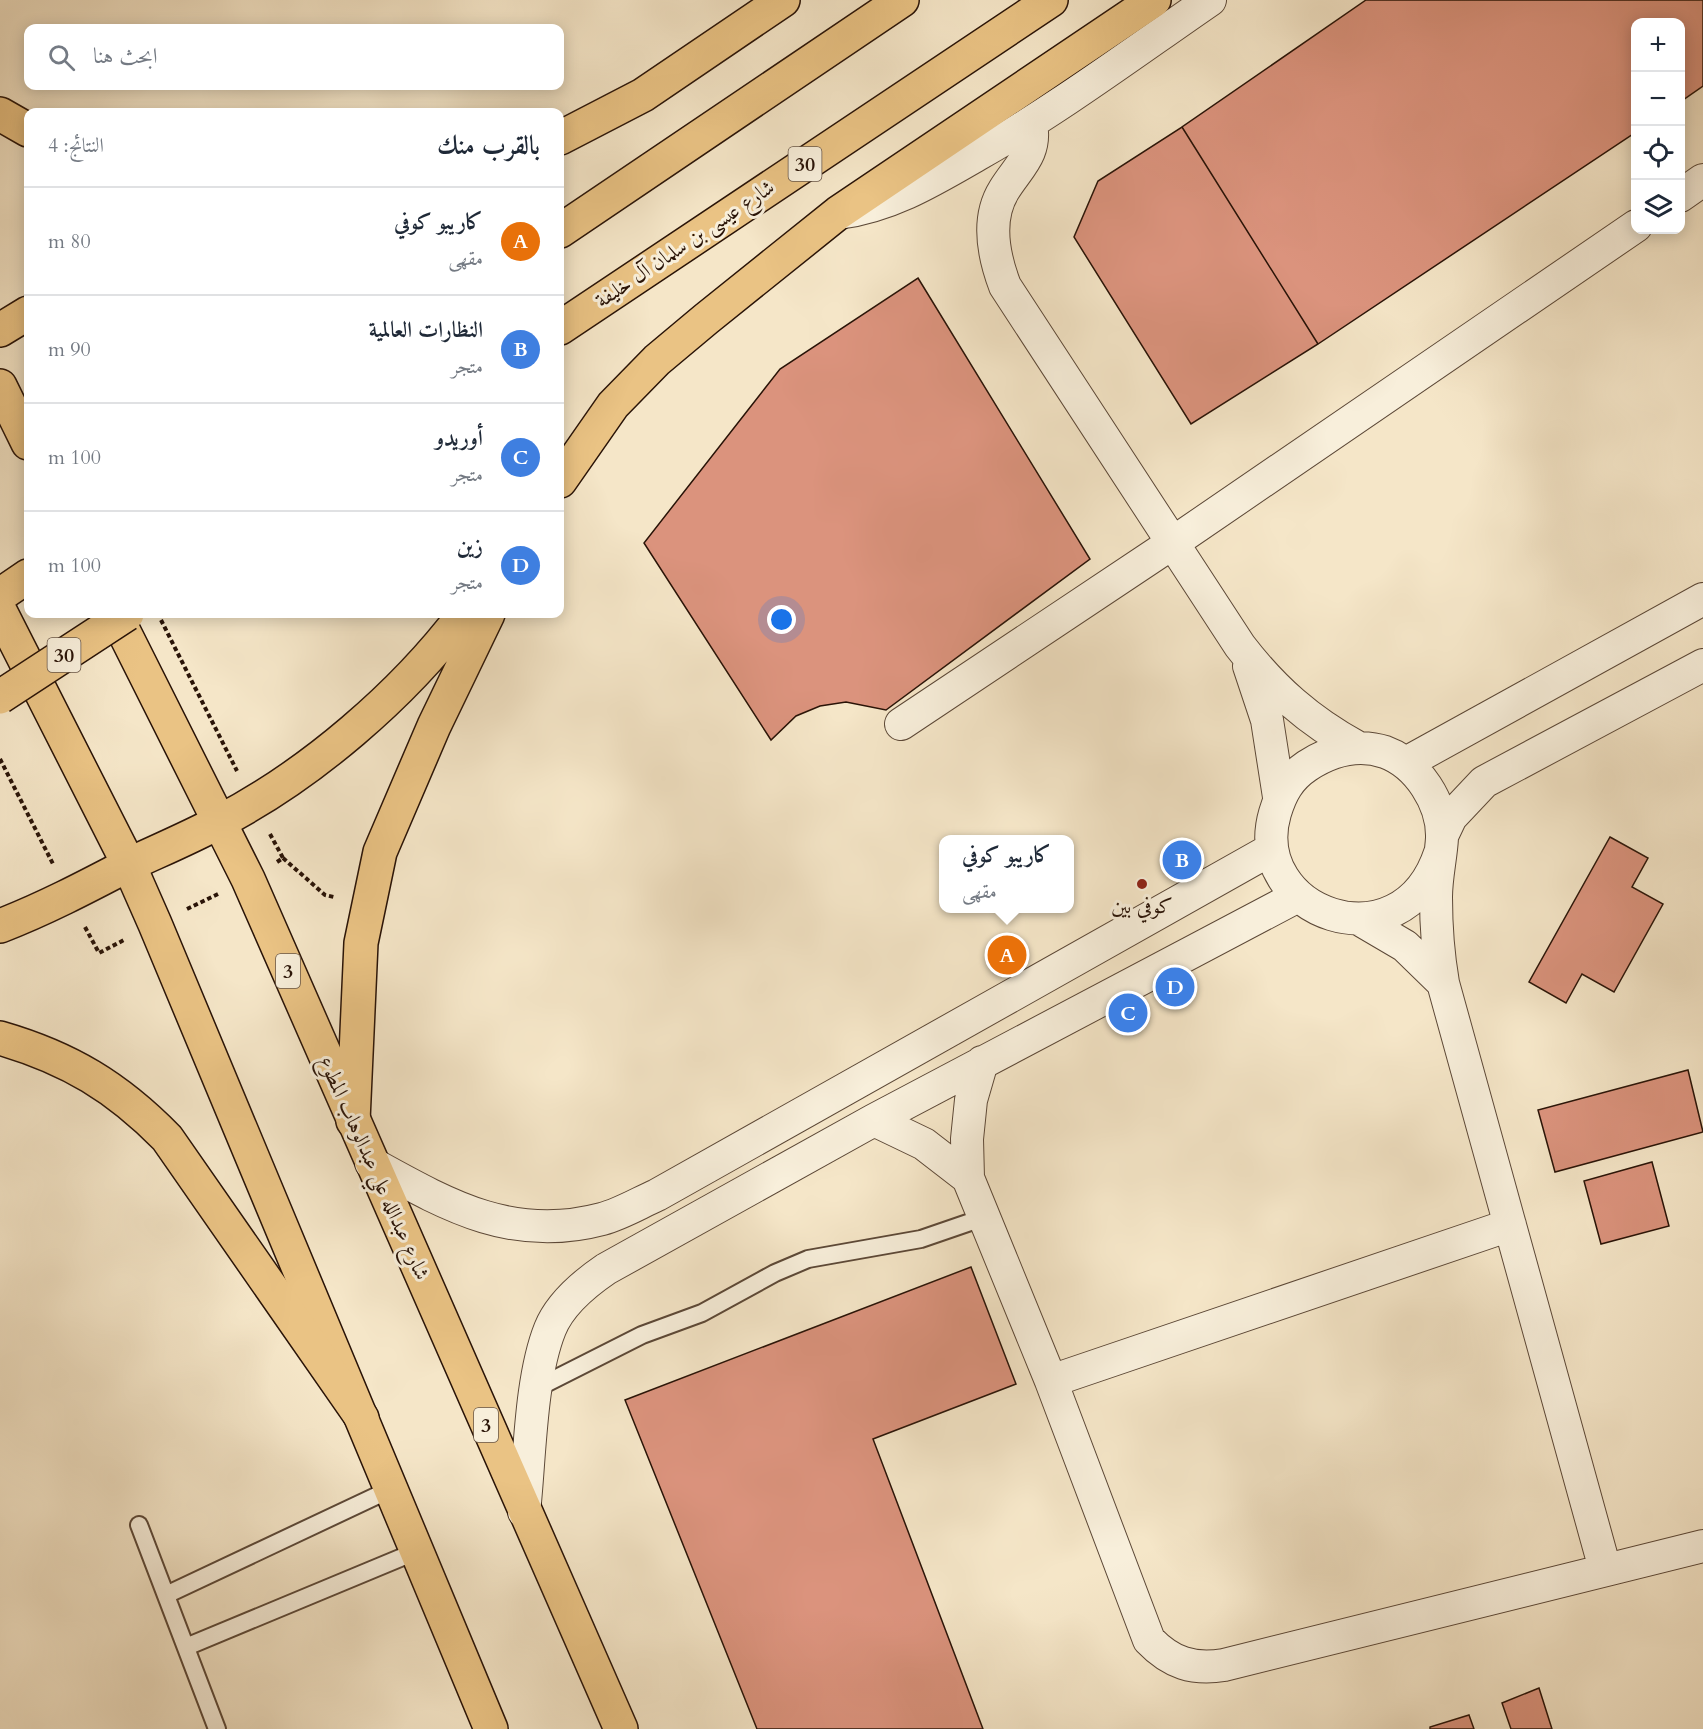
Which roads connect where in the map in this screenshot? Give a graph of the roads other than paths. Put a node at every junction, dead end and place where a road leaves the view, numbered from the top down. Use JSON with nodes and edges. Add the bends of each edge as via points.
{"nodes":[{"id":1,"x":783,"y":0,"type":"edge"},
{"id":2,"x":902,"y":0,"type":"edge"},
{"id":3,"x":1051,"y":0,"type":"edge"},
{"id":4,"x":1154,"y":0,"type":"edge"},
{"id":5,"x":1210,"y":0,"type":"edge"},
{"id":6,"x":0,"y":114,"type":"edge"},
{"id":7,"x":1031,"y":124,"type":"junction"},
{"id":8,"x":24,"y":128,"type":"edge"},
{"id":9,"x":564,"y":136,"type":"edge"},
{"id":10,"x":1703,"y":180,"type":"edge"},
{"id":11,"x":1685,"y":193,"type":"edge"},
{"id":12,"x":838,"y":213,"type":"junction"},
{"id":13,"x":564,"y":228,"type":"edge"},
{"id":14,"x":1631,"y":229,"type":"edge"},
{"id":15,"x":24,"y":315,"type":"edge"},
{"id":16,"x":564,"y":325,"type":"edge"},
{"id":17,"x":0,"y":330,"type":"edge"},
{"id":18,"x":0,"y":387,"type":"edge"},
{"id":19,"x":24,"y":435,"type":"edge"},
{"id":20,"x":564,"y":475,"type":"edge"},
{"id":21,"x":1174,"y":542,"type":"junction"},
{"id":22,"x":24,"y":579,"type":"edge"},
{"id":23,"x":0,"y":595,"type":"edge"},
{"id":24,"x":1703,"y":598,"type":"edge"},
{"id":25,"x":0,"y":611,"type":"edge"},
{"id":26,"x":117,"y":618,"type":"edge"},
{"id":27,"x":121,"y":618,"type":"edge"},
{"id":28,"x":461,"y":618,"type":"edge"},
{"id":29,"x":487,"y":618,"type":"edge"},
{"id":30,"x":1240,"y":646,"type":"junction"},
{"id":31,"x":1703,"y":665,"type":"edge"},
{"id":32,"x":0,"y":697,"type":"edge"},
{"id":33,"x":901,"y":724,"type":"dead end"},
{"id":34,"x":1357,"y":747,"type":"junction"},
{"id":35,"x":1406,"y":763,"type":"junction"},
{"id":36,"x":1279,"y":797,"type":"junction"},
{"id":37,"x":220,"y":821,"type":"junction"},
{"id":38,"x":1441,"y":845,"type":"junction"},
{"id":39,"x":1272,"y":849,"type":"junction"},
{"id":40,"x":129,"y":865,"type":"junction"},
{"id":41,"x":1298,"y":896,"type":"junction"},
{"id":42,"x":1359,"y":919,"type":"junction"},
{"id":43,"x":0,"y":926,"type":"edge"},
{"id":44,"x":1443,"y":983,"type":"junction"},
{"id":45,"x":0,"y":1038,"type":"edge"},
{"id":46,"x":982,"y":1062,"type":"junction"},
{"id":47,"x":874,"y":1120,"type":"junction"},
{"id":48,"x":353,"y":1121,"type":"junction"},
{"id":49,"x":371,"y":1163,"type":"junction"},
{"id":50,"x":968,"y":1178,"type":"junction"},
{"id":51,"x":984,"y":1217,"type":"junction"},
{"id":52,"x":1510,"y":1225,"type":"junction"},
{"id":53,"x":1051,"y":1381,"type":"junction"},
{"id":54,"x":537,"y":1389,"type":"junction"},
{"id":55,"x":362,"y":1418,"type":"junction"},
{"id":56,"x":391,"y":1489,"type":"junction"},
{"id":57,"x":524,"y":1512,"type":"junction"},
{"id":58,"x":139,"y":1525,"type":"dead end"},
{"id":59,"x":1703,"y":1546,"type":"edge"},
{"id":60,"x":417,"y":1551,"type":"junction"},
{"id":61,"x":1605,"y":1569,"type":"junction"},
{"id":62,"x":166,"y":1595,"type":"junction"},
{"id":63,"x":186,"y":1647,"type":"junction"},
{"id":64,"x":217,"y":1729,"type":"edge"},
{"id":65,"x":491,"y":1729,"type":"edge"},
{"id":66,"x":621,"y":1729,"type":"edge"}],
"edges":[{"from":1,"to":9,"type":"main road","via":[[643,95]]},
{"from":2,"to":13,"type":"main road"},
{"from":3,"to":16,"type":"main road","name":"شارع عيسى بن سلمان آل خليفة","number":"30"},
{"from":4,"to":12,"type":"main road"},
{"from":5,"to":7,"type":"street"},
{"from":6,"to":8,"type":"main road"},
{"from":7,"to":12,"type":"street","via":[[903,196]]},
{"from":7,"to":21,"type":"street","via":[[1030,153],[1003,192],[996,210],[994,249],[998,268],[1005,286]]},
{"from":10,"to":11,"type":"street"},
{"from":12,"to":20,"type":"main road","via":[[657,360],[613,405]]},
{"from":14,"to":21,"type":"street"},
{"from":15,"to":17,"type":"main road"},
{"from":18,"to":19,"type":"main road"},
{"from":21,"to":30,"type":"street"},
{"from":21,"to":33,"type":"street"},
{"from":22,"to":23,"type":"main road"},
{"from":24,"to":35,"type":"street"},
{"from":25,"to":40,"type":"main road"},
{"from":26,"to":37,"type":"main road","name":"شارع عبدالله علي عبدالوهاب المطوع","number":"3"},
{"from":27,"to":32,"type":"main road","number":"30","bridge":true},
{"from":28,"to":37,"type":"main road","via":[[435,652],[376,710],[302,769]]},
{"from":29,"to":48,"type":"main road","via":[[434,726],[385,842],[367,905],[357,999]]},
{"from":30,"to":34,"type":"street","via":[[1259,671],[1304,714]]},
{"from":30,"to":36,"type":"street","via":[[1267,720]]},
{"from":31,"to":38,"type":"street","via":[[1484,782],[1450,817]]},
{"from":34,"to":35,"type":"street","via":[[1385,752]]},
{"from":34,"to":36,"type":"street","via":[[1319,759],[1293,775]]},
{"from":35,"to":38,"type":"street","via":[[1433,795]]},
{"from":36,"to":39,"type":"street","via":[[1272,822]]},
{"from":37,"to":40,"type":"main road"},
{"from":37,"to":48,"type":"main road","name":"شارع عبدالله علي عبدالوهاب المطوع","number":"3"},
{"from":38,"to":42,"type":"street","via":[[1434,871],[1410,900],[1377,917]]},
{"from":38,"to":44,"type":"street","via":[[1436,918]]},
{"from":39,"to":41,"type":"street","via":[[1282,874]]},
{"from":39,"to":49,"type":"street","via":[[668,1189],[603,1219],[547,1228],[489,1220],[445,1204]]},
{"from":40,"to":43,"type":"main road"},
{"from":40,"to":55,"type":"main road"},
{"from":41,"to":42,"type":"street","via":[[1337,917]]},
{"from":41,"to":46,"type":"street"},
{"from":42,"to":44,"type":"street","via":[[1405,946]]},
{"from":44,"to":52,"type":"street"},
{"from":45,"to":55,"type":"main road","via":[[71,1064],[106,1084],[167,1138]]},
{"from":46,"to":47,"type":"street"},
{"from":46,"to":50,"type":"street","via":[[971,1100]]},
{"from":47,"to":50,"type":"street","via":[[924,1144]]},
{"from":47,"to":54,"type":"street","via":[[585,1284],[550,1328]]},
{"from":48,"to":49,"type":"main road","name":"شارع عبدالله علي عبدالوهاب المطوع","number":"3"},
{"from":49,"to":57,"type":"main road","name":"شارع عبدالله علي عبدالوهاب المطوع","number":"3"},
{"from":50,"to":51,"type":"street"},
{"from":51,"to":53,"type":"street"},
{"from":51,"to":54,"type":"lane","via":[[921,1239],[808,1259],[702,1313],[642,1335]]},
{"from":52,"to":53,"type":"street"},
{"from":52,"to":61,"type":"street"},
{"from":53,"to":61,"type":"street","via":[[1149,1641],[1174,1661],[1207,1668],[1224,1665]]},
{"from":54,"to":57,"type":"street"},
{"from":55,"to":56,"type":"main road"},
{"from":56,"to":60,"type":"main road"},
{"from":56,"to":62,"type":"lane"},
{"from":57,"to":66,"type":"main road","name":"شارع عبدالله علي عبدالوهاب المطوع","number":"3"},
{"from":58,"to":62,"type":"lane"},
{"from":59,"to":61,"type":"street"},
{"from":60,"to":63,"type":"lane"},
{"from":60,"to":65,"type":"main road"},
{"from":62,"to":63,"type":"lane"},
{"from":63,"to":64,"type":"lane"}]}
